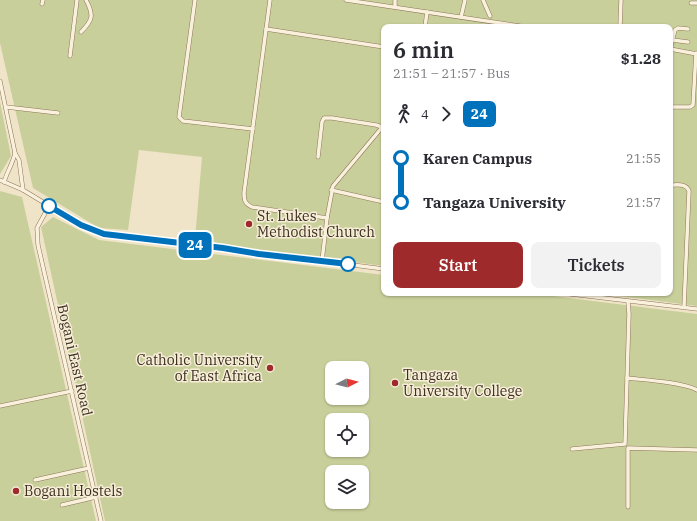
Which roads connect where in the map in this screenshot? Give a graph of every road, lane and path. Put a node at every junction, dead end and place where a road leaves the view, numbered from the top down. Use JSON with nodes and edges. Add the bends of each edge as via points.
{"nodes":[{"id":1,"x":77,"y":0,"type":"edge"},
{"id":2,"x":86,"y":0,"type":"edge"},
{"id":3,"x":194,"y":0,"type":"edge"},
{"id":4,"x":270,"y":0,"type":"edge"},
{"id":5,"x":346,"y":0,"type":"edge"},
{"id":6,"x":394,"y":0,"type":"edge"},
{"id":7,"x":465,"y":0,"type":"edge"},
{"id":8,"x":483,"y":0,"type":"edge"},
{"id":9,"x":621,"y":0,"type":"edge"},
{"id":10,"x":691,"y":3,"type":"dead end"},
{"id":11,"x":697,"y":3,"type":"edge"},
{"id":12,"x":395,"y":7,"type":"junction"},
{"id":13,"x":427,"y":12,"type":"junction"},
{"id":14,"x":490,"y":16,"type":"dead end"},
{"id":15,"x":461,"y":17,"type":"junction"},
{"id":16,"x":425,"y":24,"type":"edge"},
{"id":17,"x":506,"y":24,"type":"edge"},
{"id":18,"x":620,"y":24,"type":"edge"},
{"id":19,"x":266,"y":29,"type":"junction"},
{"id":20,"x":688,"y":29,"type":"dead end"},
{"id":21,"x":81,"y":32,"type":"dead end"},
{"id":22,"x":673,"y":37,"type":"edge"},
{"id":23,"x":673,"y":40,"type":"edge"},
{"id":24,"x":688,"y":42,"type":"dead end"},
{"id":25,"x":381,"y":47,"type":"edge"},
{"id":26,"x":673,"y":49,"type":"edge"},
{"id":27,"x":696,"y":53,"type":"edge"},
{"id":28,"x":70,"y":56,"type":"dead end"},
{"id":29,"x":0,"y":80,"type":"edge"},
{"id":30,"x":696,"y":85,"type":"edge"},
{"id":31,"x":1,"y":86,"type":"edge"},
{"id":32,"x":6,"y":106,"type":"junction"},
{"id":33,"x":673,"y":107,"type":"edge"},
{"id":34,"x":58,"y":113,"type":"dead end"},
{"id":35,"x":381,"y":126,"type":"edge"},
{"id":36,"x":381,"y":128,"type":"edge"},
{"id":37,"x":253,"y":129,"type":"junction"},
{"id":38,"x":15,"y":153,"type":"junction"},
{"id":39,"x":318,"y":157,"type":"dead end"},
{"id":40,"x":2,"y":181,"type":"edge"},
{"id":41,"x":673,"y":185,"type":"edge"},
{"id":42,"x":23,"y":190,"type":"junction"},
{"id":43,"x":331,"y":190,"type":"junction"},
{"id":44,"x":381,"y":201,"type":"edge"},
{"id":45,"x":49,"y":206,"type":"junction"},
{"id":46,"x":327,"y":218,"type":"junction"},
{"id":47,"x":322,"y":261,"type":"junction"},
{"id":48,"x":381,"y":269,"type":"edge"},
{"id":49,"x":592,"y":296,"type":"edge"},
{"id":50,"x":628,"y":301,"type":"junction"},
{"id":51,"x":684,"y":307,"type":"junction"},
{"id":52,"x":697,"y":309,"type":"edge"},
{"id":53,"x":627,"y":378,"type":"junction"},
{"id":54,"x":697,"y":390,"type":"edge"},
{"id":55,"x":72,"y":391,"type":"junction"},
{"id":56,"x":0,"y":406,"type":"edge"},
{"id":57,"x":572,"y":449,"type":"dead end"},
{"id":58,"x":697,"y":450,"type":"edge"},
{"id":59,"x":90,"y":468,"type":"junction"},
{"id":60,"x":35,"y":480,"type":"dead end"},
{"id":61,"x":96,"y":497,"type":"junction"},
{"id":62,"x":62,"y":505,"type":"dead end"},
{"id":63,"x":628,"y":507,"type":"dead end"},
{"id":64,"x":101,"y":521,"type":"edge"}],
"edges":[{"from":1,"to":28,"type":"street"},
{"from":2,"to":21,"type":"street","via":[[92,16],[89,24]]},
{"from":3,"to":37,"type":"street","via":[[179,117],[183,120]]},
{"from":4,"to":19,"type":"street"},
{"from":5,"to":12,"type":"street"},
{"from":6,"to":12,"type":"street"},
{"from":7,"to":15,"type":"street"},
{"from":8,"to":14,"type":"street"},
{"from":9,"to":18,"type":"street"},
{"from":10,"to":11,"type":"street"},
{"from":12,"to":13,"type":"street"},
{"from":13,"to":15,"type":"street"},
{"from":13,"to":16,"type":"street"},
{"from":15,"to":17,"type":"street"},
{"from":19,"to":25,"type":"street"},
{"from":19,"to":37,"type":"street"},
{"from":20,"to":22,"type":"street","via":[[676,29]]},
{"from":23,"to":24,"type":"street"},
{"from":26,"to":27,"type":"street"},
{"from":27,"to":30,"type":"street"},
{"from":29,"to":31,"type":"street"},
{"from":30,"to":33,"type":"street","via":[[692,106]]},
{"from":31,"to":32,"type":"street"},
{"from":32,"to":34,"type":"street"},
{"from":32,"to":38,"type":"street"},
{"from":35,"to":39,"type":"street","via":[[324,118]]},
{"from":36,"to":43,"type":"street"},
{"from":37,"to":46,"type":"street","via":[[244,195],[246,204]]},
{"from":38,"to":40,"type":"street","via":[[14,160]]},
{"from":38,"to":42,"type":"street","via":[[19,160]]},
{"from":40,"to":42,"type":"street"},
{"from":41,"to":51,"type":"street","via":[[684,185],[689,191]]},
{"from":42,"to":45,"type":"street"},
{"from":43,"to":44,"type":"street"},
{"from":43,"to":46,"type":"street"},
{"from":45,"to":47,"type":"street","via":[[81,225],[104,234]]},
{"from":45,"to":55,"type":"street","name":"Bogani East Road","via":[[38,224],[37,238]]},
{"from":46,"to":47,"type":"street"},
{"from":47,"to":48,"type":"street"},
{"from":49,"to":50,"type":"street"},
{"from":50,"to":51,"type":"street"},
{"from":50,"to":53,"type":"street","via":[[630,314]]},
{"from":51,"to":52,"type":"street"},
{"from":53,"to":54,"type":"street"},
{"from":53,"to":57,"type":"street","via":[[625,444]]},
{"from":55,"to":56,"type":"street"},
{"from":55,"to":59,"type":"street","name":"Bogani East Road"},
{"from":58,"to":63,"type":"street","via":[[628,448]]},
{"from":59,"to":60,"type":"street"},
{"from":59,"to":61,"type":"street","name":"Bogani East Road"},
{"from":61,"to":62,"type":"street"},
{"from":61,"to":64,"type":"street","name":"Bogani East Road"}]}
